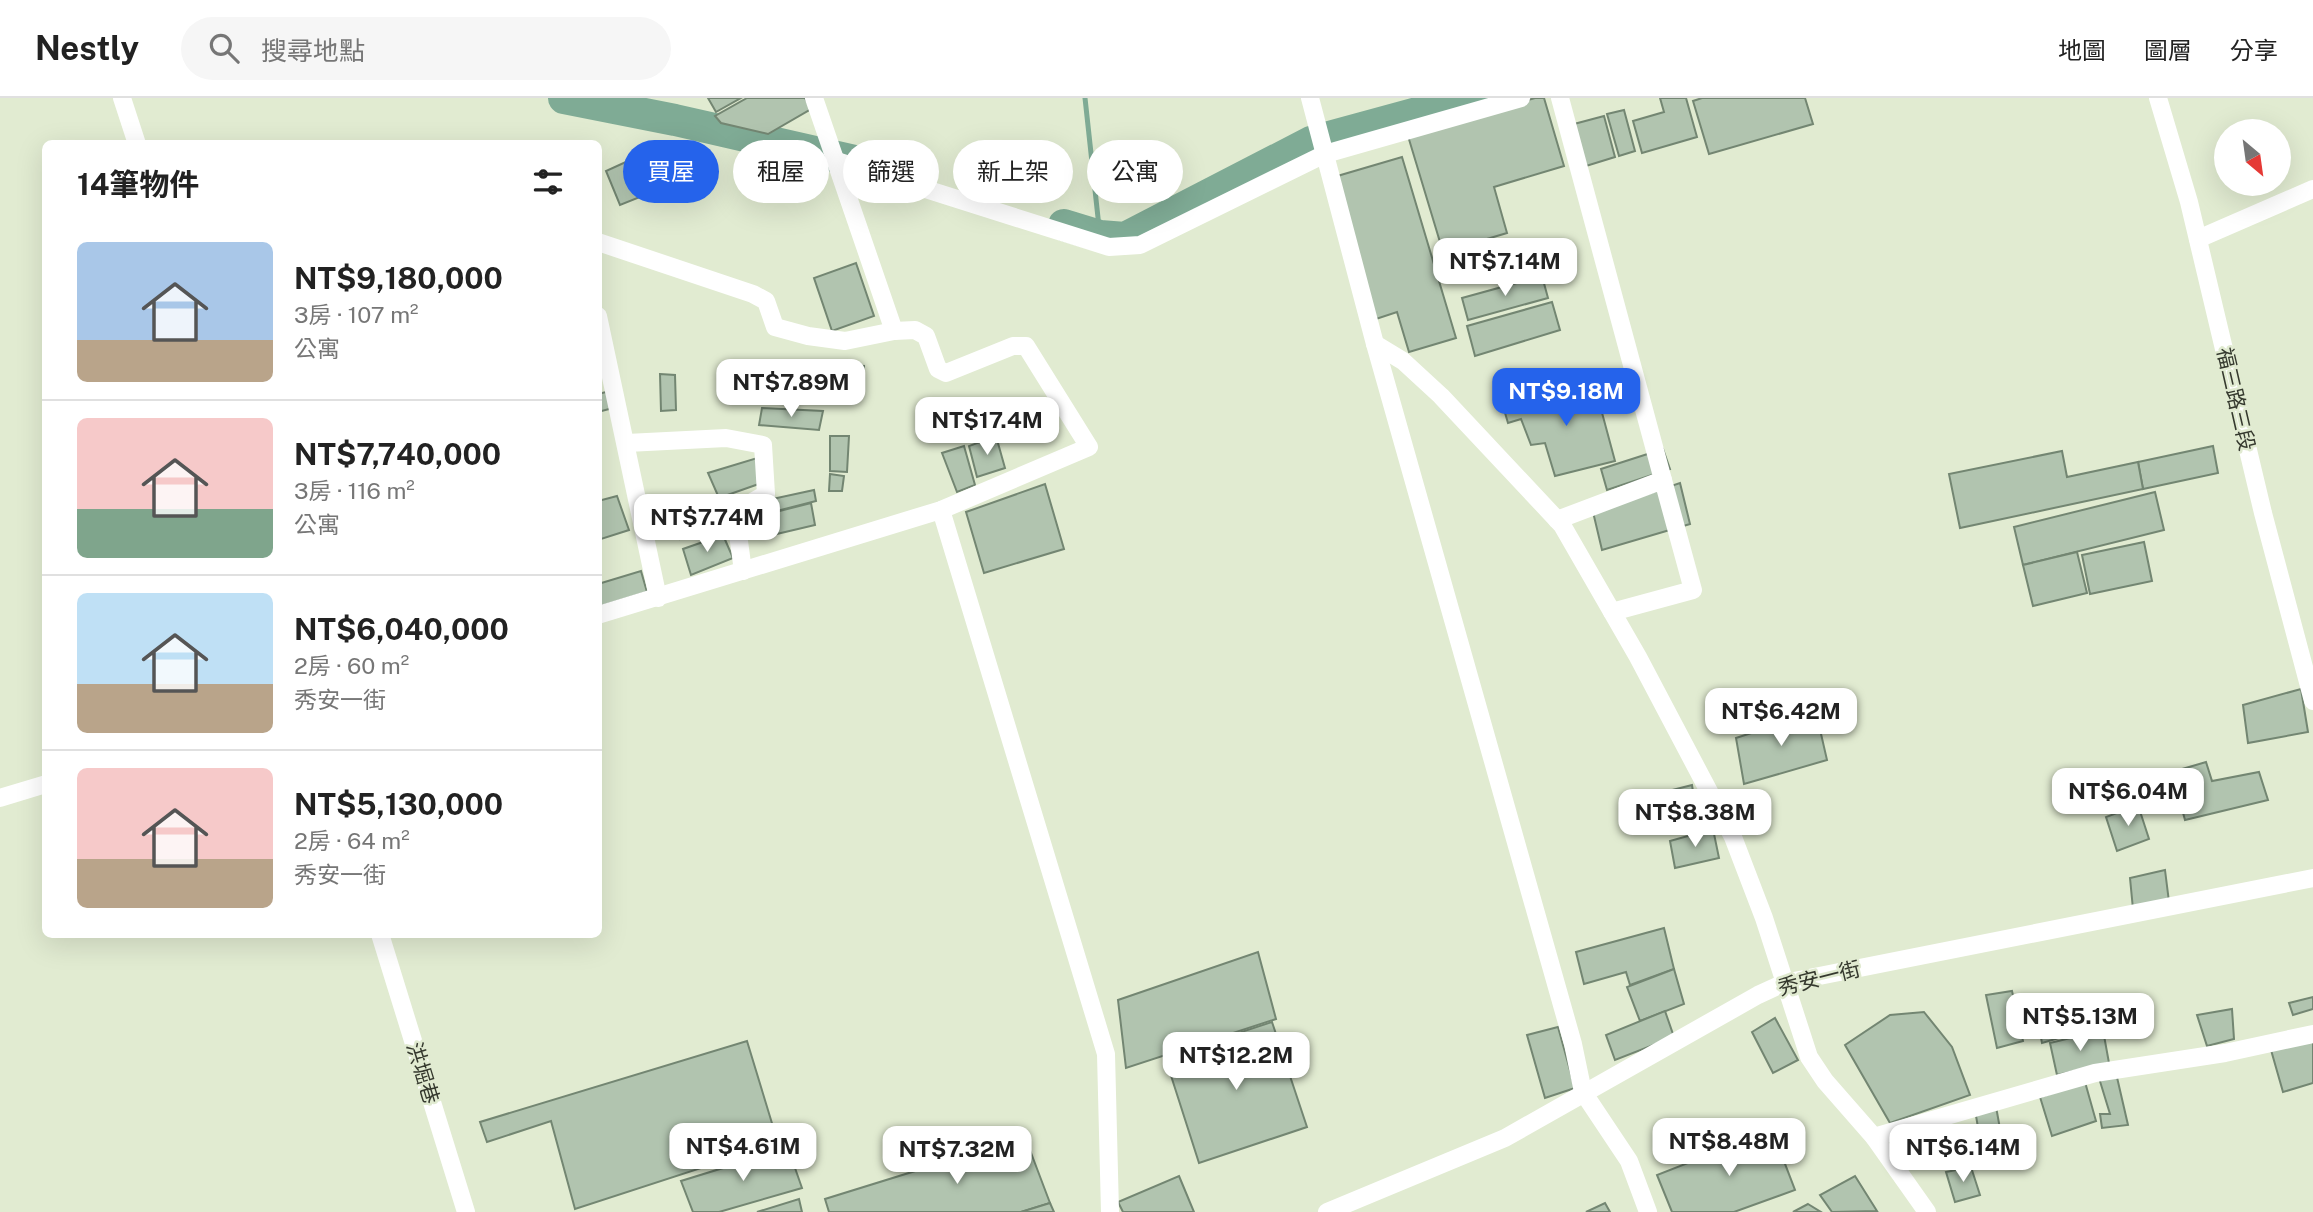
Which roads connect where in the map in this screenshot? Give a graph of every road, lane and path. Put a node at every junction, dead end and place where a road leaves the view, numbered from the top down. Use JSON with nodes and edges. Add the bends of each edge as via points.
{"nodes":[{"id":1,"x":122,"y":98,"type":"edge"},
{"id":2,"x":814,"y":98,"type":"edge"},
{"id":3,"x":1310,"y":98,"type":"edge"},
{"id":4,"x":1521,"y":98,"type":"edge"},
{"id":5,"x":1560,"y":98,"type":"edge"},
{"id":6,"x":2158,"y":98,"type":"edge"},
{"id":7,"x":136,"y":140,"type":"edge"},
{"id":8,"x":1325,"y":154,"type":"junction"},
{"id":9,"x":837,"y":161,"type":"junction"},
{"id":10,"x":2313,"y":189,"type":"edge"},
{"id":11,"x":2198,"y":239,"type":"junction"},
{"id":12,"x":602,"y":243,"type":"edge"},
{"id":13,"x":894,"y":331,"type":"junction"},
{"id":14,"x":602,"y":334,"type":"edge"},
{"id":15,"x":1375,"y":344,"type":"junction"},
{"id":16,"x":627,"y":443,"type":"junction"},
{"id":17,"x":1663,"y":480,"type":"junction"},
{"id":18,"x":941,"y":510,"type":"junction"},
{"id":19,"x":1557,"y":520,"type":"junction"},
{"id":20,"x":743,"y":571,"type":"junction"},
{"id":21,"x":658,"y":597,"type":"junction"},
{"id":22,"x":1612,"y":612,"type":"junction"},
{"id":23,"x":602,"y":614,"type":"edge"},
{"id":24,"x":2313,"y":701,"type":"edge"},
{"id":25,"x":42,"y":785,"type":"edge"},
{"id":26,"x":0,"y":798,"type":"edge"},
{"id":27,"x":2313,"y":878,"type":"edge"},
{"id":28,"x":381,"y":938,"type":"edge"},
{"id":29,"x":1784,"y":983,"type":"junction"},
{"id":30,"x":2313,"y":1034,"type":"edge"},
{"id":31,"x":1583,"y":1092,"type":"junction"},
{"id":32,"x":1874,"y":1137,"type":"junction"},
{"id":33,"x":466,"y":1212,"type":"edge"},
{"id":34,"x":1110,"y":1212,"type":"edge"},
{"id":35,"x":1327,"y":1212,"type":"edge"},
{"id":36,"x":1648,"y":1212,"type":"edge"},
{"id":37,"x":1927,"y":1212,"type":"edge"}],
"edges":[{"from":1,"to":7,"type":"street"},
{"from":2,"to":9,"type":"street"},
{"from":3,"to":8,"type":"street"},
{"from":4,"to":8,"type":"street"},
{"from":5,"to":17,"type":"street"},
{"from":6,"to":11,"type":"street","name":"福三路三段"},
{"from":8,"to":9,"type":"street","via":[[1140,245],[1109,247]]},
{"from":8,"to":15,"type":"street"},
{"from":9,"to":13,"type":"street"},
{"from":10,"to":11,"type":"street"},
{"from":11,"to":24,"type":"street","name":"福三路三段"},
{"from":12,"to":13,"type":"street","via":[[753,294],[765,301],[775,327],[845,341]]},
{"from":13,"to":18,"type":"street","via":[[915,330],[926,336],[938,369],[946,373],[1013,346],[1026,346],[1089,447]]},
{"from":14,"to":16,"type":"street"},
{"from":15,"to":19,"type":"street","via":[[1403,361],[1441,396]]},
{"from":15,"to":31,"type":"street"},
{"from":16,"to":20,"type":"street","via":[[726,438],[763,444],[766,494],[735,512]]},
{"from":16,"to":21,"type":"street"},
{"from":17,"to":19,"type":"street"},
{"from":17,"to":22,"type":"street","via":[[1693,590]]},
{"from":18,"to":20,"type":"street"},
{"from":18,"to":34,"type":"street","via":[[1106,1054]]},
{"from":19,"to":22,"type":"street"},
{"from":20,"to":21,"type":"street"},
{"from":21,"to":23,"type":"street"},
{"from":22,"to":29,"type":"street","via":[[1733,837]]},
{"from":25,"to":26,"type":"street"},
{"from":27,"to":29,"type":"street","name":"秀安一街"},
{"from":28,"to":33,"type":"street","name":"洪堀巷"},
{"from":29,"to":31,"type":"street","name":"秀安一街"},
{"from":29,"to":32,"type":"street","via":[[1809,1057]]},
{"from":30,"to":32,"type":"street","via":[[2095,1073]]},
{"from":31,"to":35,"type":"street","name":"秀安一街","via":[[1505,1138]]},
{"from":31,"to":36,"type":"street","via":[[1629,1161]]},
{"from":32,"to":37,"type":"street"}]}
